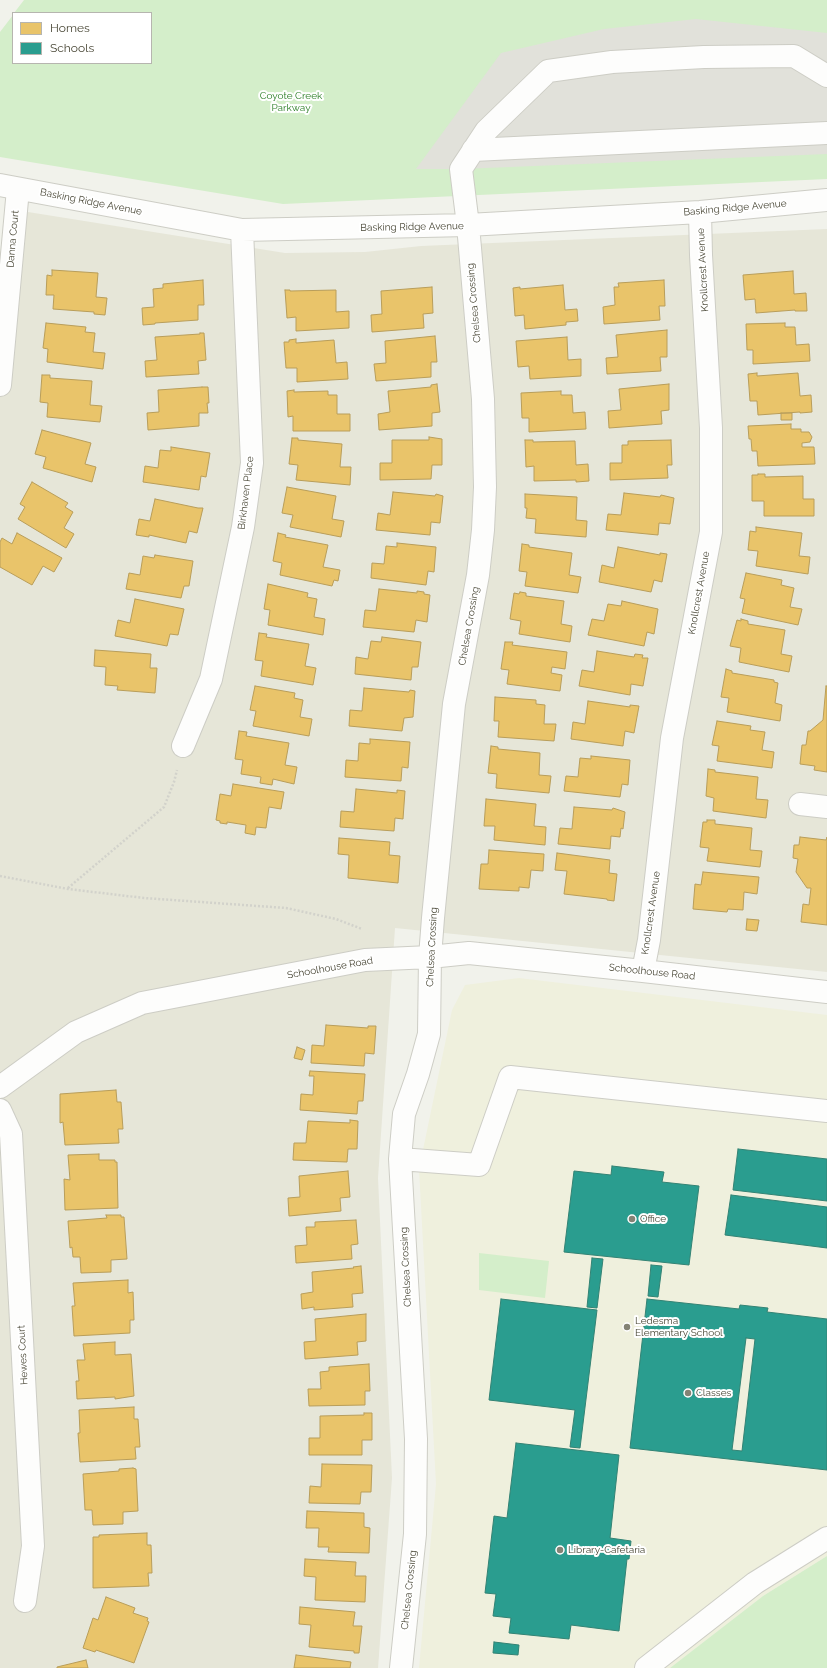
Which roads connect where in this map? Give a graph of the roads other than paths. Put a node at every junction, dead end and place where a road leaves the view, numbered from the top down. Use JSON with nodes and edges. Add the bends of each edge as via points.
{"nodes":[{"id":1,"x":827,"y":76,"type":"edge"},
{"id":2,"x":827,"y":133,"type":"edge"},
{"id":3,"x":473,"y":150,"type":"junction"},
{"id":4,"x":9,"y":187,"type":"edge"},
{"id":5,"x":827,"y":200,"type":"edge"},
{"id":6,"x":700,"y":212,"type":"junction"},
{"id":7,"x":468,"y":226,"type":"junction"},
{"id":8,"x":242,"y":230,"type":"junction"},
{"id":9,"x":0,"y":385,"type":"edge"},
{"id":10,"x":183,"y":746,"type":"road end"},
{"id":11,"x":800,"y":804,"type":"dead end"},
{"id":12,"x":827,"y":807,"type":"edge"},
{"id":13,"x":430,"y":957,"type":"junction"},
{"id":14,"x":643,"y":971,"type":"junction"},
{"id":15,"x":827,"y":992,"type":"edge"},
{"id":16,"x":0,"y":1086,"type":"edge"},
{"id":17,"x":0,"y":1110,"type":"edge"},
{"id":18,"x":827,"y":1110,"type":"edge"},
{"id":19,"x":400,"y":1159,"type":"junction"},
{"id":20,"x":827,"y":1538,"type":"edge"},
{"id":21,"x":25,"y":1602,"type":"dead end"},
{"id":22,"x":401,"y":1668,"type":"edge"},
{"id":23,"x":646,"y":1668,"type":"edge"}],
"edges":[{"from":1,"to":3,"type":"street","name":"Chelsea Crossing","via":[[794,56],[612,62],[548,71],[486,131]]},
{"from":2,"to":3,"type":"street"},
{"from":3,"to":7,"type":"street","name":"Chelsea Crossing","via":[[461,169]]},
{"from":4,"to":8,"type":"street","name":"Basking Ridge Avenue"},
{"from":4,"to":9,"type":"street","name":"Danna Court"},
{"from":5,"to":6,"type":"street","name":"Basking Ridge Avenue"},
{"from":6,"to":7,"type":"street","name":"Basking Ridge Avenue"},
{"from":6,"to":14,"type":"street","name":"Knollcrest Avenue","via":[[711,428],[711,532],[672,738],[649,940]]},
{"from":7,"to":8,"type":"street","name":"Basking Ridge Avenue"},
{"from":7,"to":13,"type":"street","name":"Chelsea Crossing","via":[[483,399],[483,530],[478,575],[454,704]]},
{"from":8,"to":10,"type":"street","name":"Birkhaven Place","via":[[252,463],[242,527],[211,679]]},
{"from":11,"to":12,"type":"street"},
{"from":13,"to":14,"type":"street","name":"Schoolhouse Road","via":[[469,953]]},
{"from":13,"to":16,"type":"street","name":"Schoolhouse Road","via":[[365,960],[142,1003],[76,1032]]},
{"from":13,"to":19,"type":"street","name":"Chelsea Crossing","via":[[429,1034],[404,1114]]},
{"from":14,"to":15,"type":"street","name":"Schoolhouse Road"},
{"from":17,"to":21,"type":"street","name":"Hewes Court","via":[[11,1134],[33,1546]]},
{"from":18,"to":19,"type":"street","via":[[510,1077],[479,1165]]},
{"from":19,"to":22,"type":"street","name":"Chelsea Crossing","via":[[416,1439],[414,1534]]},
{"from":20,"to":23,"type":"street","via":[[755,1583]]}]}
